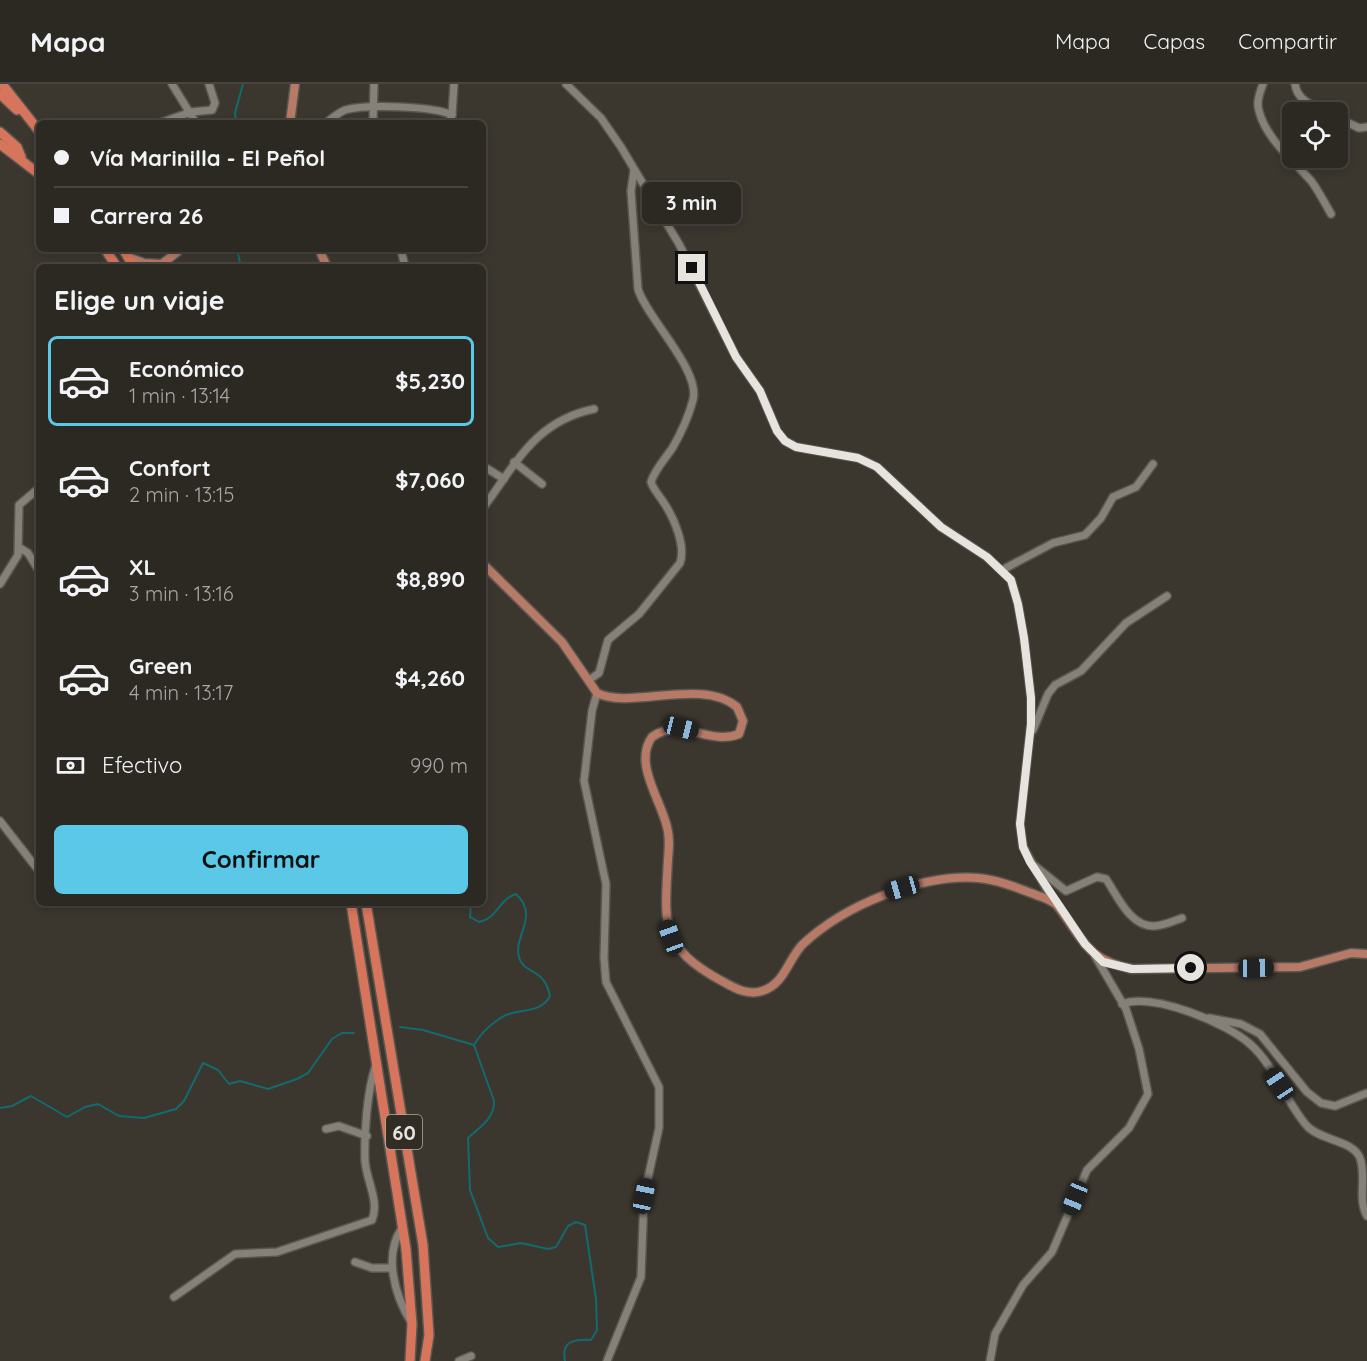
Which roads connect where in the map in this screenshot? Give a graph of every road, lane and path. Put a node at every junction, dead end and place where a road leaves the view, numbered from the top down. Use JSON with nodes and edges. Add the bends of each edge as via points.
{"nodes":[{"id":1,"x":2,"y":84,"type":"edge"},
{"id":2,"x":172,"y":84,"type":"edge"},
{"id":3,"x":208,"y":84,"type":"edge"},
{"id":4,"x":295,"y":84,"type":"edge"},
{"id":5,"x":374,"y":84,"type":"edge"},
{"id":6,"x":454,"y":84,"type":"edge"},
{"id":7,"x":566,"y":84,"type":"edge"},
{"id":8,"x":1263,"y":84,"type":"edge"},
{"id":9,"x":1295,"y":84,"type":"edge"},
{"id":10,"x":0,"y":94,"type":"edge"},
{"id":11,"x":1305,"y":102,"type":"edge"},
{"id":12,"x":373,"y":108,"type":"junction"},
{"id":13,"x":190,"y":112,"type":"junction"},
{"id":14,"x":27,"y":115,"type":"junction"},
{"id":15,"x":452,"y":115,"type":"junction"},
{"id":16,"x":168,"y":120,"type":"edge"},
{"id":17,"x":194,"y":120,"type":"edge"},
{"id":18,"x":290,"y":120,"type":"edge"},
{"id":19,"x":330,"y":120,"type":"edge"},
{"id":20,"x":373,"y":120,"type":"edge"},
{"id":21,"x":450,"y":120,"type":"edge"},
{"id":22,"x":1348,"y":123,"type":"edge"},
{"id":23,"x":36,"y":127,"type":"edge"},
{"id":24,"x":1367,"y":127,"type":"edge"},
{"id":25,"x":0,"y":132,"type":"edge"},
{"id":26,"x":0,"y":144,"type":"edge"},
{"id":27,"x":22,"y":159,"type":"junction"},
{"id":28,"x":634,"y":170,"type":"junction"},
{"id":29,"x":36,"y":171,"type":"edge"},
{"id":30,"x":1331,"y":214,"type":"dead end"},
{"id":31,"x":177,"y":252,"type":"edge"},
{"id":32,"x":125,"y":253,"type":"edge"},
{"id":33,"x":149,"y":264,"type":"edge"},
{"id":34,"x":162,"y":264,"type":"edge"},
{"id":35,"x":594,"y":409,"type":"dead end"},
{"id":36,"x":514,"y":462,"type":"junction"},
{"id":37,"x":1154,"y":464,"type":"dead end"},
{"id":38,"x":486,"y":468,"type":"edge"},
{"id":39,"x":504,"y":478,"type":"junction"},
{"id":40,"x":542,"y":484,"type":"dead end"},
{"id":41,"x":36,"y":491,"type":"edge"},
{"id":42,"x":486,"y":501,"type":"edge"},
{"id":43,"x":20,"y":548,"type":"junction"},
{"id":44,"x":36,"y":566,"type":"edge"},
{"id":45,"x":486,"y":567,"type":"edge"},
{"id":46,"x":1002,"y":570,"type":"junction"},
{"id":47,"x":0,"y":584,"type":"edge"},
{"id":48,"x":1167,"y":596,"type":"dead end"},
{"id":49,"x":589,"y":680,"type":"junction"},
{"id":50,"x":597,"y":693,"type":"junction"},
{"id":51,"x":1028,"y":741,"type":"junction"},
{"id":52,"x":0,"y":821,"type":"edge"},
{"id":53,"x":1030,"y":862,"type":"junction"},
{"id":54,"x":36,"y":867,"type":"edge"},
{"id":55,"x":1056,"y":904,"type":"junction"},
{"id":56,"x":352,"y":906,"type":"edge"},
{"id":57,"x":366,"y":906,"type":"edge"},
{"id":58,"x":1182,"y":918,"type":"dead end"},
{"id":59,"x":1367,"y":954,"type":"edge"},
{"id":60,"x":1095,"y":956,"type":"junction"},
{"id":61,"x":1122,"y":1004,"type":"junction"},
{"id":62,"x":1201,"y":1016,"type":"junction"},
{"id":63,"x":376,"y":1065,"type":"junction"},
{"id":64,"x":1367,"y":1094,"type":"edge"},
{"id":65,"x":326,"y":1129,"type":"dead end"},
{"id":66,"x":367,"y":1136,"type":"junction"},
{"id":67,"x":1367,"y":1216,"type":"edge"},
{"id":68,"x":402,"y":1228,"type":"junction"},
{"id":69,"x":355,"y":1262,"type":"dead end"},
{"id":70,"x":391,"y":1268,"type":"junction"},
{"id":71,"x":174,"y":1297,"type":"dead end"},
{"id":72,"x":412,"y":1324,"type":"junction"},
{"id":73,"x":412,"y":1348,"type":"junction"},
{"id":74,"x":471,"y":1356,"type":"dead end"},
{"id":75,"x":405,"y":1361,"type":"edge"},
{"id":76,"x":410,"y":1361,"type":"edge"},
{"id":77,"x":425,"y":1361,"type":"edge"},
{"id":78,"x":459,"y":1361,"type":"edge"},
{"id":79,"x":607,"y":1361,"type":"edge"},
{"id":80,"x":990,"y":1361,"type":"edge"}],
"edges":[{"from":1,"to":14,"type":"highway"},
{"from":2,"to":13,"type":"street"},
{"from":3,"to":13,"type":"street","via":[[214,108]]},
{"from":4,"to":18,"type":"main road"},
{"from":5,"to":12,"type":"street"},
{"from":6,"to":15,"type":"street"},
{"from":7,"to":28,"type":"street","via":[[601,118]]},
{"from":8,"to":30,"type":"street","via":[[1258,111]]},
{"from":9,"to":11,"type":"street"},
{"from":10,"to":14,"type":"highway"},
{"from":12,"to":15,"type":"street","via":[[427,109]]},
{"from":12,"to":19,"type":"street","via":[[344,111]]},
{"from":12,"to":20,"type":"street"},
{"from":13,"to":16,"type":"street"},
{"from":13,"to":17,"type":"street"},
{"from":14,"to":23,"type":"highway"},
{"from":15,"to":21,"type":"street"},
{"from":22,"to":24,"type":"street"},
{"from":25,"to":27,"type":"highway","via":[[17,147]]},
{"from":26,"to":27,"type":"highway"},
{"from":27,"to":29,"type":"highway"},
{"from":28,"to":46,"type":"street","via":[[679,244],[730,347],[760,391],[785,441],[796,447],[858,458],[877,467],[941,527]]},
{"from":28,"to":49,"type":"street","via":[[631,200],[638,289],[675,349],[693,390],[678,437],[651,482],[668,510],[683,549],[680,563],[639,614],[608,640],[599,673]]},
{"from":31,"to":34,"type":"main road"},
{"from":32,"to":33,"type":"main road"},
{"from":35,"to":36,"type":"street","via":[[555,423]]},
{"from":36,"to":39,"type":"street"},
{"from":36,"to":40,"type":"street"},
{"from":37,"to":46,"type":"street","via":[[1136,487],[1113,497],[1085,535],[1053,543]]},
{"from":38,"to":39,"type":"street"},
{"from":39,"to":42,"type":"street"},
{"from":41,"to":43,"type":"street","via":[[19,506],[16,516]]},
{"from":43,"to":44,"type":"street"},
{"from":43,"to":47,"type":"street"},
{"from":45,"to":49,"type":"main road","via":[[562,642]]},
{"from":46,"to":51,"type":"street","via":[[1013,588],[1024,638],[1031,698]]},
{"from":48,"to":51,"type":"street","via":[[1120,629],[1081,670],[1055,685]]},
{"from":49,"to":50,"type":"main road"},
{"from":50,"to":55,"type":"main road","via":[[617,698],[663,693],[705,695],[733,703],[741,713],[739,734],[729,737],[670,728],[652,737],[646,753],[669,838],[664,909],[671,937],[678,950],[694,963],[741,990],[762,991],[774,985],[810,938],[876,896],[895,890],[979,878]]},
{"from":50,"to":79,"type":"street","via":[[584,781],[606,884],[606,982],[659,1087],[659,1128],[644,1196],[641,1277]]},
{"from":51,"to":53,"type":"street","via":[[1020,824]]},
{"from":52,"to":54,"type":"street"},
{"from":53,"to":55,"type":"street"},
{"from":53,"to":58,"type":"street","via":[[1066,891],[1097,877],[1106,879],[1127,912],[1142,924],[1154,926]]},
{"from":55,"to":60,"type":"main road"},
{"from":56,"to":63,"type":"highway","number":"60"},
{"from":57,"to":77,"type":"highway","number":"60","via":[[423,1245],[429,1335]]},
{"from":59,"to":60,"type":"main road","via":[[1351,953],[1300,967],[1144,970],[1111,965]]},
{"from":60,"to":61,"type":"street"},
{"from":61,"to":62,"type":"street","via":[[1161,1002]]},
{"from":61,"to":80,"type":"street","via":[[1148,1086],[1144,1103],[1130,1128],[1087,1170],[1052,1252],[1023,1285],[995,1334]]},
{"from":62,"to":64,"type":"street","via":[[1241,1024],[1260,1034],[1307,1092],[1322,1103],[1335,1106]]},
{"from":62,"to":67,"type":"street","via":[[1249,1043],[1308,1126],[1323,1138],[1354,1150],[1360,1159],[1362,1206]]},
{"from":63,"to":66,"type":"street","via":[[370,1081]]},
{"from":63,"to":68,"type":"highway","number":"60"},
{"from":65,"to":66,"type":"street","via":[[339,1126]]},
{"from":66,"to":71,"type":"street","via":[[365,1161],[375,1210],[372,1220],[278,1252],[235,1254]]},
{"from":68,"to":70,"type":"street","via":[[396,1237]]},
{"from":68,"to":72,"type":"highway","number":"60"},
{"from":69,"to":70,"type":"street","via":[[372,1268]]},
{"from":70,"to":72,"type":"street","via":[[401,1306]]},
{"from":72,"to":73,"type":"highway","number":"60"},
{"from":73,"to":75,"type":"street"},
{"from":73,"to":76,"type":"highway","number":"60"},
{"from":74,"to":78,"type":"street"}]}
